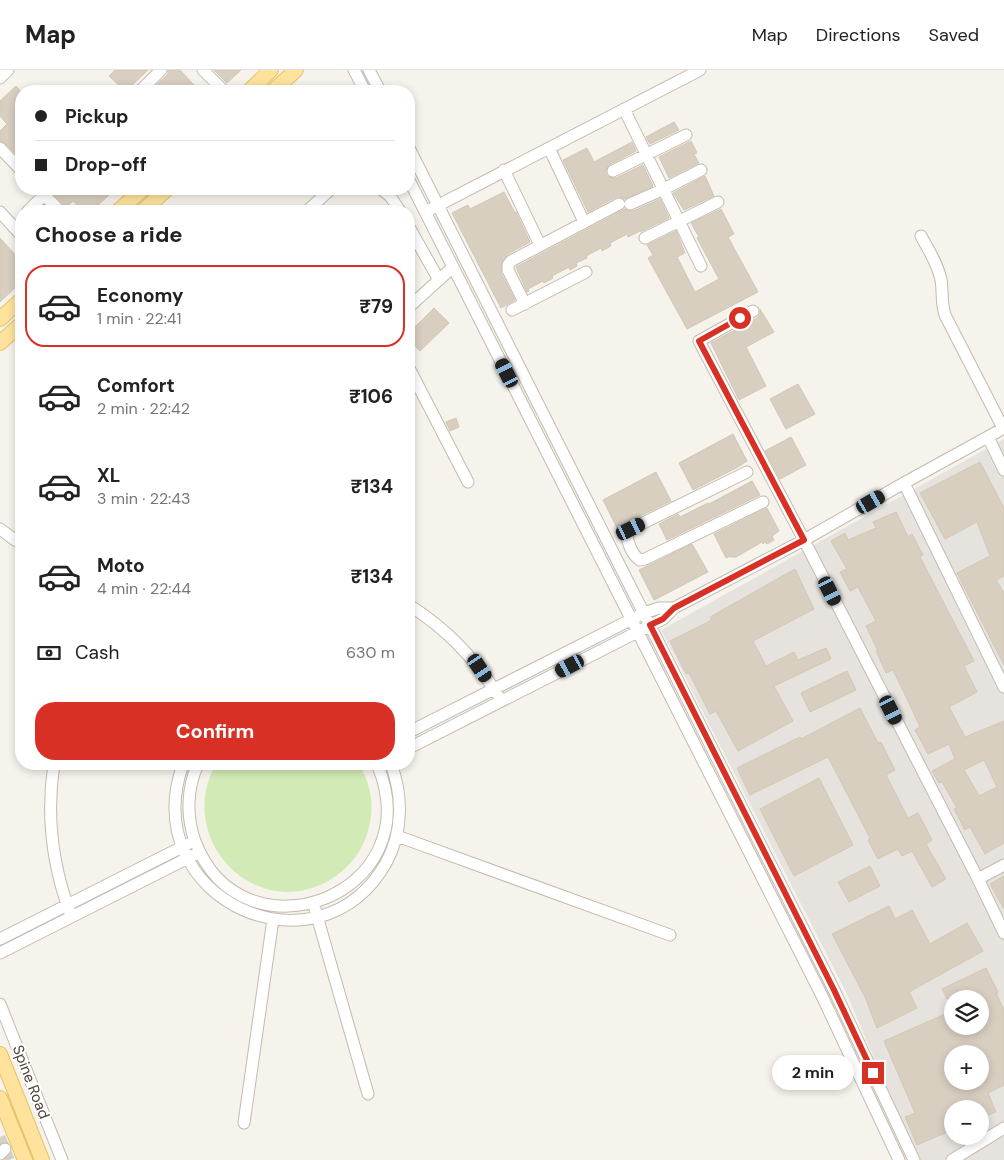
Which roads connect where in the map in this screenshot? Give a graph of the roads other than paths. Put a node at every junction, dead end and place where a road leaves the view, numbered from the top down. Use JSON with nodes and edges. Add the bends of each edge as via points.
{"nodes":[{"id":1,"x":8,"y":70,"type":"edge"},
{"id":2,"x":161,"y":70,"type":"edge"},
{"id":3,"x":203,"y":70,"type":"edge"},
{"id":4,"x":271,"y":70,"type":"edge"},
{"id":5,"x":296,"y":70,"type":"edge"},
{"id":6,"x":354,"y":70,"type":"edge"},
{"id":7,"x":369,"y":70,"type":"edge"},
{"id":8,"x":700,"y":70,"type":"edge"},
{"id":9,"x":0,"y":78,"type":"edge"},
{"id":10,"x":146,"y":85,"type":"edge"},
{"id":11,"x":218,"y":85,"type":"edge"},
{"id":12,"x":255,"y":85,"type":"edge"},
{"id":13,"x":280,"y":85,"type":"edge"},
{"id":14,"x":362,"y":85,"type":"edge"},
{"id":15,"x":377,"y":85,"type":"edge"},
{"id":16,"x":624,"y":109,"type":"junction"},
{"id":17,"x":686,"y":135,"type":"dead end"},
{"id":18,"x":549,"y":148,"type":"junction"},
{"id":19,"x":647,"y":154,"type":"junction"},
{"id":20,"x":2,"y":155,"type":"edge"},
{"id":21,"x":415,"y":160,"type":"edge"},
{"id":22,"x":15,"y":165,"type":"edge"},
{"id":23,"x":504,"y":170,"type":"junction"},
{"id":24,"x":701,"y":170,"type":"dead end"},
{"id":25,"x":614,"y":171,"type":"dead end"},
{"id":26,"x":664,"y":189,"type":"junction"},
{"id":27,"x":415,"y":192,"type":"edge"},
{"id":28,"x":44,"y":195,"type":"edge"},
{"id":29,"x":136,"y":195,"type":"edge"},
{"id":30,"x":160,"y":195,"type":"edge"},
{"id":31,"x":324,"y":195,"type":"edge"},
{"id":32,"x":718,"y":202,"type":"dead end"},
{"id":33,"x":54,"y":205,"type":"edge"},
{"id":34,"x":125,"y":205,"type":"edge"},
{"id":35,"x":150,"y":205,"type":"edge"},
{"id":36,"x":314,"y":205,"type":"edge"},
{"id":37,"x":437,"y":205,"type":"junction"},
{"id":38,"x":0,"y":212,"type":"edge"},
{"id":39,"x":425,"y":212,"type":"junction"},
{"id":40,"x":679,"y":220,"type":"junction"},
{"id":41,"x":15,"y":221,"type":"edge"},
{"id":42,"x":584,"y":222,"type":"junction"},
{"id":43,"x":921,"y":236,"type":"dead end"},
{"id":44,"x":415,"y":237,"type":"edge"},
{"id":45,"x":645,"y":238,"type":"dead end"},
{"id":46,"x":540,"y":245,"type":"junction"},
{"id":47,"x":702,"y":266,"type":"dead end"},
{"id":48,"x":453,"y":267,"type":"junction"},
{"id":49,"x":586,"y":272,"type":"dead end"},
{"id":50,"x":439,"y":280,"type":"junction"},
{"id":51,"x":415,"y":302,"type":"edge"},
{"id":52,"x":525,"y":304,"type":"junction"},
{"id":53,"x":15,"y":305,"type":"edge"},
{"id":54,"x":512,"y":310,"type":"dead end"},
{"id":55,"x":754,"y":311,"type":"dead end"},
{"id":56,"x":0,"y":319,"type":"edge"},
{"id":57,"x":15,"y":329,"type":"edge"},
{"id":58,"x":0,"y":343,"type":"edge"},
{"id":59,"x":415,"y":380,"type":"edge"},
{"id":60,"x":1003,"y":428,"type":"edge"},
{"id":61,"x":988,"y":437,"type":"junction"},
{"id":62,"x":1004,"y":470,"type":"edge"},
{"id":63,"x":747,"y":472,"type":"dead end"},
{"id":64,"x":468,"y":482,"type":"dead end"},
{"id":65,"x":904,"y":483,"type":"junction"},
{"id":66,"x":763,"y":502,"type":"dead end"},
{"id":67,"x":0,"y":528,"type":"edge"},
{"id":68,"x":15,"y":540,"type":"edge"},
{"id":69,"x":804,"y":540,"type":"junction"},
{"id":70,"x":631,"y":548,"type":"junction"},
{"id":71,"x":615,"y":556,"type":"junction"},
{"id":72,"x":674,"y":608,"type":"junction"},
{"id":73,"x":415,"y":609,"type":"edge"},
{"id":74,"x":644,"y":613,"type":"junction"},
{"id":75,"x":632,"y":619,"type":"junction"},
{"id":76,"x":650,"y":625,"type":"junction"},
{"id":77,"x":638,"y":631,"type":"junction"},
{"id":78,"x":1004,"y":687,"type":"edge"},
{"id":79,"x":494,"y":689,"type":"junction"},
{"id":80,"x":502,"y":702,"type":"junction"},
{"id":81,"x":415,"y":729,"type":"edge"},
{"id":82,"x":415,"y":745,"type":"edge"},
{"id":83,"x":53,"y":770,"type":"edge"},
{"id":84,"x":182,"y":770,"type":"edge"},
{"id":85,"x":196,"y":770,"type":"edge"},
{"id":86,"x":379,"y":770,"type":"edge"},
{"id":87,"x":394,"y":770,"type":"edge"},
{"id":88,"x":397,"y":836,"type":"junction"},
{"id":89,"x":195,"y":841,"type":"junction"},
{"id":90,"x":181,"y":847,"type":"junction"},
{"id":91,"x":200,"y":852,"type":"junction"},
{"id":92,"x":187,"y":859,"type":"junction"},
{"id":93,"x":1004,"y":865,"type":"edge"},
{"id":94,"x":978,"y":879,"type":"junction"},
{"id":95,"x":313,"y":903,"type":"junction"},
{"id":96,"x":70,"y":911,"type":"junction"},
{"id":97,"x":317,"y":916,"type":"junction"},
{"id":98,"x":273,"y":919,"type":"junction"},
{"id":99,"x":1004,"y":933,"type":"edge"},
{"id":100,"x":670,"y":935,"type":"dead end"},
{"id":101,"x":0,"y":939,"type":"edge"},
{"id":102,"x":0,"y":953,"type":"edge"},
{"id":103,"x":0,"y":1004,"type":"edge"},
{"id":104,"x":0,"y":1054,"type":"edge"},
{"id":105,"x":368,"y":1094,"type":"dead end"},
{"id":106,"x":0,"y":1098,"type":"edge"},
{"id":107,"x":244,"y":1124,"type":"dead end"},
{"id":108,"x":1004,"y":1128,"type":"edge"},
{"id":109,"x":25,"y":1160,"type":"edge"},
{"id":110,"x":42,"y":1160,"type":"edge"},
{"id":111,"x":62,"y":1160,"type":"edge"},
{"id":112,"x":899,"y":1160,"type":"edge"},
{"id":113,"x":914,"y":1160,"type":"edge"},
{"id":114,"x":952,"y":1160,"type":"edge"}],
"edges":[{"from":1,"to":9,"type":"street"},
{"from":2,"to":10,"type":"street"},
{"from":3,"to":11,"type":"street"},
{"from":4,"to":12,"type":"main road"},
{"from":5,"to":13,"type":"main road"},
{"from":6,"to":14,"type":"street"},
{"from":7,"to":15,"type":"street"},
{"from":8,"to":16,"type":"street"},
{"from":16,"to":18,"type":"street"},
{"from":16,"to":19,"type":"street"},
{"from":17,"to":19,"type":"street"},
{"from":18,"to":23,"type":"street"},
{"from":18,"to":42,"type":"street"},
{"from":19,"to":25,"type":"street"},
{"from":19,"to":26,"type":"street"},
{"from":20,"to":22,"type":"street"},
{"from":21,"to":37,"type":"street"},
{"from":23,"to":37,"type":"street"},
{"from":23,"to":46,"type":"street"},
{"from":24,"to":26,"type":"street"},
{"from":26,"to":40,"type":"street"},
{"from":26,"to":42,"type":"street"},
{"from":27,"to":39,"type":"street"},
{"from":28,"to":33,"type":"street"},
{"from":29,"to":34,"type":"main road"},
{"from":30,"to":35,"type":"main road"},
{"from":31,"to":36,"type":"street"},
{"from":32,"to":40,"type":"street"},
{"from":37,"to":39,"type":"street"},
{"from":37,"to":71,"type":"street"},
{"from":38,"to":41,"type":"street"},
{"from":39,"to":48,"type":"street"},
{"from":40,"to":45,"type":"street"},
{"from":40,"to":47,"type":"street"},
{"from":42,"to":46,"type":"street"},
{"from":43,"to":60,"type":"street","via":[[938,271],[945,315]]},
{"from":44,"to":50,"type":"street"},
{"from":46,"to":52,"type":"street","via":[[511,261],[508,266]]},
{"from":48,"to":50,"type":"street"},
{"from":48,"to":75,"type":"street"},
{"from":49,"to":52,"type":"street"},
{"from":50,"to":51,"type":"street"},
{"from":52,"to":54,"type":"street"},
{"from":53,"to":56,"type":"main road"},
{"from":55,"to":69,"type":"street","via":[[699,341]]},
{"from":57,"to":58,"type":"main road"},
{"from":59,"to":64,"type":"street"},
{"from":60,"to":61,"type":"street"},
{"from":61,"to":62,"type":"street"},
{"from":61,"to":65,"type":"street"},
{"from":63,"to":70,"type":"street","via":[[631,529],[627,538]]},
{"from":65,"to":69,"type":"street"},
{"from":65,"to":78,"type":"street"},
{"from":66,"to":70,"type":"street","via":[[645,559],[636,558]]},
{"from":67,"to":68,"type":"street"},
{"from":69,"to":72,"type":"street"},
{"from":69,"to":94,"type":"street"},
{"from":70,"to":71,"type":"street"},
{"from":71,"to":74,"type":"street"},
{"from":72,"to":74,"type":"street"},
{"from":72,"to":76,"type":"street","via":[[663,619]]},
{"from":73,"to":79,"type":"street","via":[[446,632],[480,668]]},
{"from":74,"to":75,"type":"street"},
{"from":74,"to":76,"type":"street"},
{"from":75,"to":77,"type":"street"},
{"from":75,"to":79,"type":"street"},
{"from":76,"to":77,"type":"street"},
{"from":76,"to":113,"type":"street","via":[[834,990]]},
{"from":77,"to":80,"type":"street"},
{"from":77,"to":112,"type":"street","via":[[822,996]]},
{"from":79,"to":80,"type":"street"},
{"from":79,"to":81,"type":"street"},
{"from":80,"to":82,"type":"street"},
{"from":83,"to":96,"type":"street","via":[[50,833]]},
{"from":84,"to":90,"type":"street","via":[[175,798]]},
{"from":85,"to":89,"type":"street","via":[[189,799]]},
{"from":86,"to":95,"type":"street","via":[[387,798],[387,815],[378,848],[370,864],[346,888]]},
{"from":87,"to":88,"type":"street","via":[[400,799]]},
{"from":88,"to":97,"type":"street","via":[[391,854],[368,888],[337,909]]},
{"from":88,"to":100,"type":"street"},
{"from":89,"to":90,"type":"street"},
{"from":89,"to":91,"type":"street"},
{"from":90,"to":92,"type":"street"},
{"from":90,"to":96,"type":"street"},
{"from":91,"to":92,"type":"street"},
{"from":91,"to":95,"type":"street","via":[[218,878],[247,898],[280,906]]},
{"from":92,"to":96,"type":"street"},
{"from":92,"to":98,"type":"street","via":[[209,888],[224,900],[241,910]]},
{"from":93,"to":94,"type":"street"},
{"from":94,"to":99,"type":"street"},
{"from":95,"to":97,"type":"street"},
{"from":96,"to":101,"type":"street"},
{"from":96,"to":102,"type":"street"},
{"from":97,"to":98,"type":"street","via":[[299,920]]},
{"from":97,"to":105,"type":"street"},
{"from":98,"to":107,"type":"street"},
{"from":103,"to":111,"type":"street","name":"Spine Road"},
{"from":104,"to":110,"type":"main road","name":"Spine Road"},
{"from":106,"to":109,"type":"main road"},
{"from":108,"to":114,"type":"street"}]}
